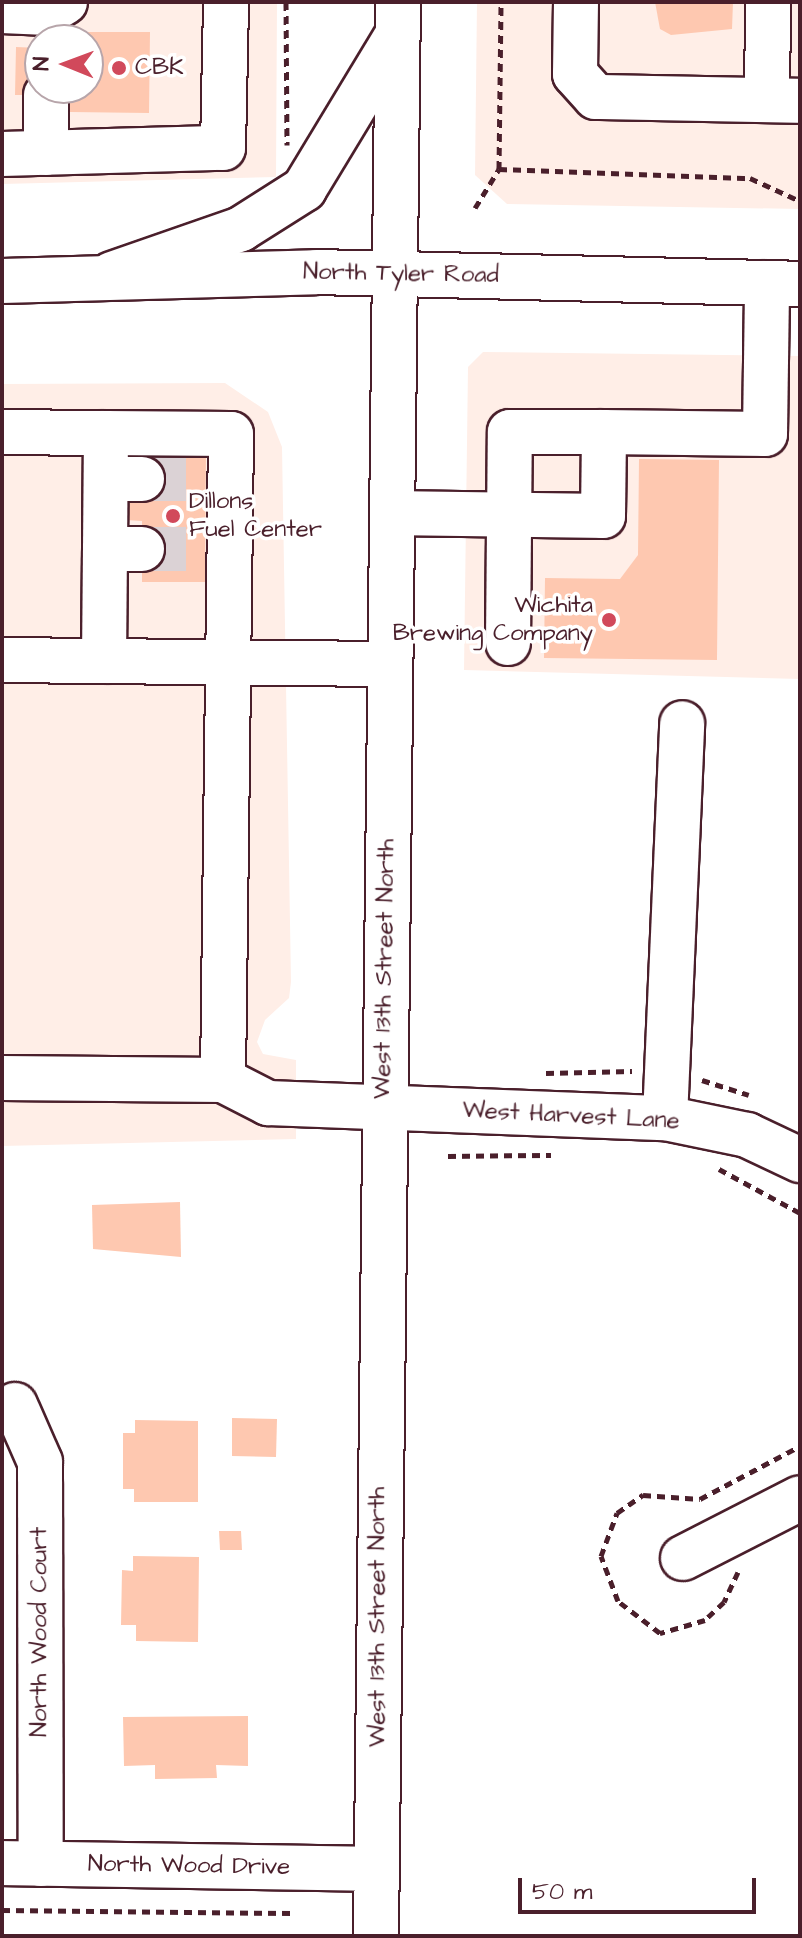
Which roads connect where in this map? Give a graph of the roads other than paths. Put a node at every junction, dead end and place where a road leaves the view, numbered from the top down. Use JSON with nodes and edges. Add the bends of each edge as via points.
{"nodes":[{"id":1,"x":226,"y":2,"type":"edge"},
{"id":2,"x":576,"y":2,"type":"edge"},
{"id":3,"x":768,"y":2,"type":"edge"},
{"id":4,"x":2,"y":11,"type":"edge"},
{"id":5,"x":53,"y":18,"type":"edge"},
{"id":6,"x":398,"y":18,"type":"edge"},
{"id":7,"x":784,"y":100,"type":"edge"},
{"id":8,"x":46,"y":104,"type":"edge"},
{"id":9,"x":46,"y":153,"type":"junction"},
{"id":10,"x":2,"y":154,"type":"edge"},
{"id":11,"x":397,"y":274,"type":"junction"},
{"id":12,"x":106,"y":276,"type":"junction"},
{"id":13,"x":2,"y":281,"type":"edge"},
{"id":14,"x":783,"y":284,"type":"edge"},
{"id":15,"x":2,"y":432,"type":"edge"},
{"id":16,"x":604,"y":432,"type":"junction"},
{"id":17,"x":106,"y":433,"type":"junction"},
{"id":18,"x":393,"y":513,"type":"junction"},
{"id":19,"x":509,"y":515,"type":"junction"},
{"id":20,"x":508,"y":643,"type":"dead end"},
{"id":21,"x":2,"y":660,"type":"edge"},
{"id":22,"x":104,"y":661,"type":"junction"},
{"id":23,"x":228,"y":662,"type":"junction"},
{"id":24,"x":390,"y":664,"type":"junction"},
{"id":25,"x":682,"y":723,"type":"dead end"},
{"id":26,"x":2,"y":1078,"type":"edge"},
{"id":27,"x":223,"y":1080,"type":"junction"},
{"id":28,"x":382,"y":1109,"type":"junction"},
{"id":29,"x":665,"y":1118,"type":"junction"},
{"id":30,"x":800,"y":1160,"type":"edge"},
{"id":31,"x":15,"y":1405,"type":"dead end"},
{"id":32,"x":800,"y":1498,"type":"edge"},
{"id":33,"x":683,"y":1558,"type":"dead end"},
{"id":34,"x":22,"y":1864,"type":"edge"},
{"id":35,"x":376,"y":1869,"type":"junction"},
{"id":36,"x":376,"y":1936,"type":"edge"}],
"edges":[{"from":1,"to":9,"type":"street","via":[[223,148]]},
{"from":2,"to":7,"type":"street","via":[[575,74],[596,97]]},
{"from":3,"to":7,"type":"street"},
{"from":4,"to":5,"type":"street"},
{"from":6,"to":11,"type":"street","name":"West 13th Street North"},
{"from":6,"to":12,"type":"street","via":[[344,134],[304,189],[241,229]]},
{"from":8,"to":9,"type":"street"},
{"from":9,"to":10,"type":"street"},
{"from":11,"to":12,"type":"street","name":"North Tyler Road"},
{"from":11,"to":14,"type":"street","name":"North Tyler Road"},
{"from":11,"to":18,"type":"street","name":"West 13th Street North"},
{"from":12,"to":13,"type":"street","name":"North Tyler Road"},
{"from":14,"to":16,"type":"street","via":[[765,434]]},
{"from":15,"to":17,"type":"street"},
{"from":16,"to":19,"type":"street","via":[[510,432]]},
{"from":16,"to":19,"type":"street","via":[[603,516]]},
{"from":17,"to":22,"type":"street","via":[[124,479],[123,549]]},
{"from":17,"to":23,"type":"street","via":[[231,434],[218,479],[217,550]]},
{"from":18,"to":19,"type":"street"},
{"from":18,"to":24,"type":"street","name":"West 13th Street North"},
{"from":19,"to":20,"type":"street"},
{"from":21,"to":22,"type":"street"},
{"from":22,"to":23,"type":"street"},
{"from":23,"to":24,"type":"street"},
{"from":23,"to":27,"type":"street"},
{"from":24,"to":28,"type":"street","name":"West 13th Street North"},
{"from":25,"to":29,"type":"street"},
{"from":26,"to":27,"type":"street"},
{"from":27,"to":28,"type":"street","name":"West Harvest Lane","via":[[268,1103]]},
{"from":28,"to":29,"type":"street","name":"West Harvest Lane"},
{"from":28,"to":35,"type":"street","name":"West 13th Street North"},
{"from":29,"to":30,"type":"street","name":"West Harvest Lane","via":[[747,1135]]},
{"from":31,"to":34,"type":"street","name":"North Wood Court","via":[[40,1462]]},
{"from":32,"to":33,"type":"street"},
{"from":34,"to":35,"type":"street","name":"North Wood Drive"},
{"from":35,"to":36,"type":"street","name":"West 13th Street North"}]}
